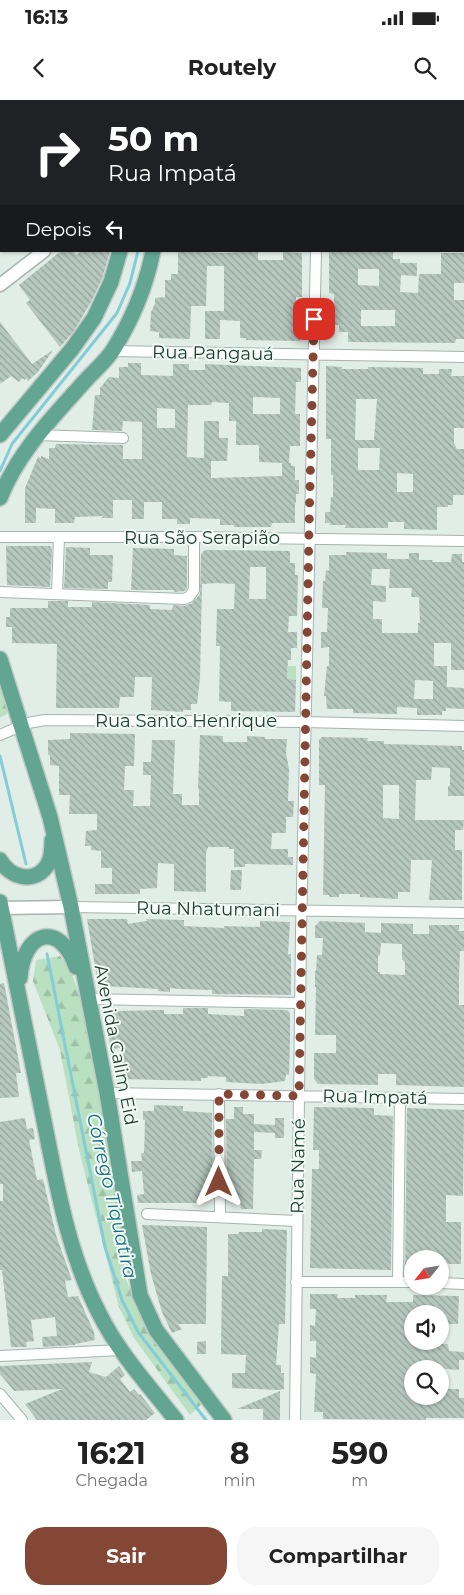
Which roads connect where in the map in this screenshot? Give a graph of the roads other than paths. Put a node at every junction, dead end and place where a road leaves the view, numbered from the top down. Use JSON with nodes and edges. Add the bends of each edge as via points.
{"nodes":[{"id":1,"x":43,"y":252,"type":"edge"},
{"id":2,"x":120,"y":252,"type":"edge"},
{"id":3,"x":153,"y":252,"type":"edge"},
{"id":4,"x":316,"y":252,"type":"edge"},
{"id":5,"x":0,"y":285,"type":"edge"},
{"id":6,"x":112,"y":351,"type":"junction"},
{"id":7,"x":314,"y":354,"type":"junction"},
{"id":8,"x":464,"y":357,"type":"edge"},
{"id":9,"x":0,"y":435,"type":"edge"},
{"id":10,"x":37,"y":435,"type":"junction"},
{"id":11,"x":123,"y":438,"type":"dead end"},
{"id":12,"x":0,"y":498,"type":"edge"},
{"id":13,"x":0,"y":537,"type":"edge"},
{"id":14,"x":59,"y":537,"type":"junction"},
{"id":15,"x":194,"y":538,"type":"junction"},
{"id":16,"x":309,"y":539,"type":"junction"},
{"id":17,"x":464,"y":541,"type":"edge"},
{"id":18,"x":0,"y":592,"type":"edge"},
{"id":19,"x":57,"y":594,"type":"junction"},
{"id":20,"x":0,"y":659,"type":"edge"},
{"id":21,"x":305,"y":722,"type":"junction"},
{"id":22,"x":464,"y":726,"type":"edge"},
{"id":23,"x":16,"y":728,"type":"junction"},
{"id":24,"x":0,"y":735,"type":"edge"},
{"id":25,"x":50,"y":817,"type":"junction"},
{"id":26,"x":0,"y":860,"type":"edge"},
{"id":27,"x":0,"y":906,"type":"edge"},
{"id":28,"x":71,"y":907,"type":"junction"},
{"id":29,"x":302,"y":910,"type":"junction"},
{"id":30,"x":464,"y":913,"type":"edge"},
{"id":31,"x":20,"y":996,"type":"junction"},
{"id":32,"x":88,"y":999,"type":"junction"},
{"id":33,"x":300,"y":1003,"type":"junction"},
{"id":34,"x":107,"y":1093,"type":"junction"},
{"id":35,"x":219,"y":1094,"type":"junction"},
{"id":36,"x":299,"y":1096,"type":"junction"},
{"id":37,"x":400,"y":1098,"type":"junction"},
{"id":38,"x":464,"y":1099,"type":"edge"},
{"id":39,"x":147,"y":1214,"type":"dead end"},
{"id":40,"x":220,"y":1217,"type":"junction"},
{"id":41,"x":297,"y":1221,"type":"junction"},
{"id":42,"x":296,"y":1282,"type":"junction"},
{"id":43,"x":398,"y":1282,"type":"junction"},
{"id":44,"x":404,"y":1282,"type":"edge"},
{"id":45,"x":449,"y":1283,"type":"edge"},
{"id":46,"x":464,"y":1284,"type":"edge"},
{"id":47,"x":120,"y":1350,"type":"junction"},
{"id":48,"x":0,"y":1356,"type":"edge"},
{"id":49,"x":0,"y":1394,"type":"edge"},
{"id":50,"x":22,"y":1420,"type":"edge"},
{"id":51,"x":176,"y":1420,"type":"edge"},
{"id":52,"x":224,"y":1420,"type":"edge"},
{"id":53,"x":295,"y":1420,"type":"edge"}],
"edges":[{"from":1,"to":5,"type":"street"},
{"from":2,"to":9,"type":"main road","via":[[111,282],[94,318]]},
{"from":3,"to":6,"type":"main road","via":[[142,292]]},
{"from":4,"to":7,"type":"street","name":"Rua Namé"},
{"from":6,"to":7,"type":"street","name":"Rua Pangauá"},
{"from":6,"to":10,"type":"main road"},
{"from":7,"to":8,"type":"street","name":"Rua Pangauá"},
{"from":7,"to":16,"type":"street","name":"Rua Namé"},
{"from":10,"to":11,"type":"street"},
{"from":10,"to":12,"type":"main road","via":[[7,480]]},
{"from":13,"to":14,"type":"street","name":"Rua São Serapião"},
{"from":14,"to":15,"type":"street","name":"Rua São Serapião"},
{"from":14,"to":19,"type":"street"},
{"from":15,"to":16,"type":"street","name":"Rua São Serapião"},
{"from":15,"to":19,"type":"street","via":[[194,590],[190,597]]},
{"from":16,"to":17,"type":"street","name":"Rua São Serapião"},
{"from":16,"to":21,"type":"street","name":"Rua Namé"},
{"from":18,"to":19,"type":"street"},
{"from":20,"to":23,"type":"main road","name":"Avenida Calim Eid"},
{"from":21,"to":22,"type":"street","name":"Rua Santo Henrique"},
{"from":21,"to":23,"type":"street","name":"Rua Santo Henrique","via":[[44,720]]},
{"from":21,"to":29,"type":"street","name":"Rua Namé"},
{"from":23,"to":24,"type":"street","name":"Rua Santo Henrique"},
{"from":23,"to":25,"type":"main road","name":"Avenida Calim Eid"},
{"from":25,"to":26,"type":"main road","via":[[52,850],[43,870],[21,877],[10,872]]},
{"from":25,"to":28,"type":"main road","name":"Avenida Calim Eid"},
{"from":27,"to":28,"type":"street"},
{"from":27,"to":31,"type":"main road"},
{"from":28,"to":29,"type":"street","name":"Rua Nhatumani"},
{"from":28,"to":32,"type":"main road","name":"Avenida Calim Eid"},
{"from":29,"to":30,"type":"street","name":"Rua Nhatumani"},
{"from":29,"to":33,"type":"street","name":"Rua Namé"},
{"from":31,"to":32,"type":"main road","via":[[24,954],[35,941],[47,938],[58,940],[67,948]]},
{"from":31,"to":47,"type":"main road","via":[[72,1247],[99,1313]]},
{"from":32,"to":33,"type":"street"},
{"from":32,"to":34,"type":"main road","name":"Avenida Calim Eid"},
{"from":33,"to":36,"type":"street","name":"Rua Namé"},
{"from":34,"to":35,"type":"street","name":"Rua Impatá"},
{"from":34,"to":52,"type":"main road","name":"Avenida Calim Eid","via":[[140,1295],[156,1330]]},
{"from":35,"to":36,"type":"street","name":"Rua Impatá"},
{"from":35,"to":40,"type":"street"},
{"from":36,"to":37,"type":"street","name":"Rua Impatá"},
{"from":36,"to":41,"type":"street","name":"Rua Namé"},
{"from":37,"to":38,"type":"street","name":"Rua Impatá"},
{"from":37,"to":43,"type":"street"},
{"from":39,"to":40,"type":"street"},
{"from":40,"to":41,"type":"street"},
{"from":41,"to":42,"type":"street","name":"Rua Namé"},
{"from":42,"to":43,"type":"street"},
{"from":42,"to":53,"type":"street","name":"Rua Namé"},
{"from":43,"to":44,"type":"street"},
{"from":45,"to":46,"type":"street"},
{"from":47,"to":48,"type":"street"},
{"from":47,"to":51,"type":"main road"},
{"from":49,"to":50,"type":"street"}]}
